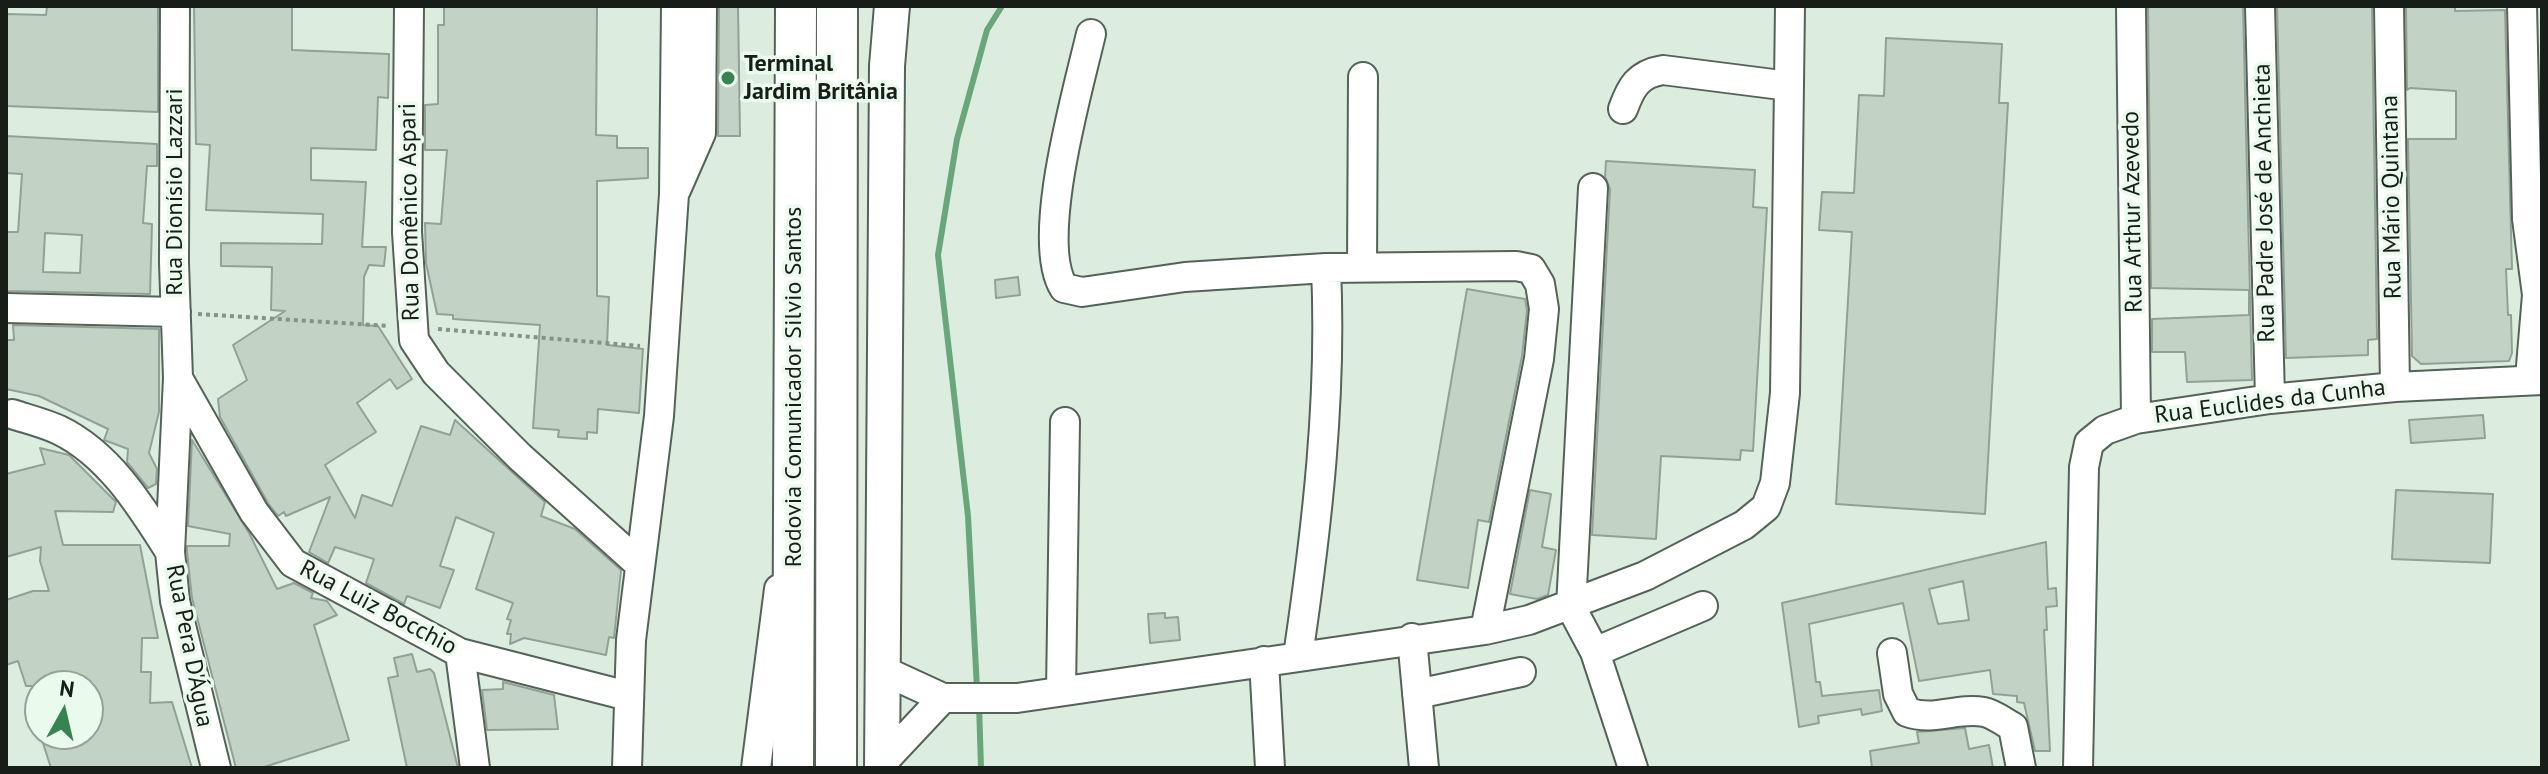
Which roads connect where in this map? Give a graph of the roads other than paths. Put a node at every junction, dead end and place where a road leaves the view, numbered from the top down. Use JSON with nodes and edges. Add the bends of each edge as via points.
{"nodes":[{"id":1,"x":175,"y":6,"type":"edge"},
{"id":2,"x":409,"y":6,"type":"edge"},
{"id":3,"x":676,"y":6,"type":"edge"},
{"id":4,"x":702,"y":6,"type":"edge"},
{"id":5,"x":796,"y":6,"type":"edge"},
{"id":6,"x":837,"y":6,"type":"edge"},
{"id":7,"x":892,"y":6,"type":"edge"},
{"id":8,"x":1790,"y":6,"type":"edge"},
{"id":9,"x":2131,"y":6,"type":"edge"},
{"id":10,"x":2260,"y":6,"type":"edge"},
{"id":11,"x":2389,"y":6,"type":"edge"},
{"id":12,"x":2522,"y":6,"type":"edge"},
{"id":13,"x":1091,"y":34,"type":"dead end"},
{"id":14,"x":1363,"y":77,"type":"dead end"},
{"id":15,"x":1789,"y":86,"type":"junction"},
{"id":16,"x":1623,"y":109,"type":"dead end"},
{"id":17,"x":1593,"y":188,"type":"dead end"},
{"id":18,"x":674,"y":194,"type":"junction"},
{"id":19,"x":1362,"y":267,"type":"junction"},
{"id":20,"x":1326,"y":268,"type":"junction"},
{"id":21,"x":2539,"y":290,"type":"edge"},
{"id":22,"x":6,"y":308,"type":"edge"},
{"id":23,"x":176,"y":312,"type":"junction"},
{"id":24,"x":178,"y":378,"type":"junction"},
{"id":25,"x":2536,"y":379,"type":"edge"},
{"id":26,"x":2395,"y":387,"type":"junction"},
{"id":27,"x":2270,"y":399,"type":"junction"},
{"id":28,"x":12,"y":414,"type":"dead end"},
{"id":29,"x":2136,"y":419,"type":"junction"},
{"id":30,"x":1065,"y":422,"type":"dead end"},
{"id":31,"x":793,"y":485,"type":"junction"},
{"id":32,"x":170,"y":552,"type":"junction"},
{"id":33,"x":638,"y":563,"type":"junction"},
{"id":34,"x":1703,"y":606,"type":"dead end"},
{"id":35,"x":1571,"y":607,"type":"junction"},
{"id":36,"x":1485,"y":630,"type":"junction"},
{"id":37,"x":1412,"y":638,"type":"junction"},
{"id":38,"x":1595,"y":652,"type":"junction"},
{"id":39,"x":460,"y":653,"type":"junction"},
{"id":40,"x":1892,"y":653,"type":"dead end"},
{"id":41,"x":1298,"y":656,"type":"junction"},
{"id":42,"x":1264,"y":661,"type":"junction"},
{"id":43,"x":880,"y":669,"type":"junction"},
{"id":44,"x":1521,"y":672,"type":"dead end"},
{"id":45,"x":1061,"y":691,"type":"junction"},
{"id":46,"x":1417,"y":694,"type":"junction"},
{"id":47,"x":628,"y":696,"type":"junction"},
{"id":48,"x":949,"y":698,"type":"junction"},
{"id":49,"x":882,"y":766,"type":"edge"},
{"id":50,"x":216,"y":768,"type":"edge"},
{"id":51,"x":475,"y":768,"type":"edge"},
{"id":52,"x":627,"y":768,"type":"edge"},
{"id":53,"x":756,"y":768,"type":"edge"},
{"id":54,"x":793,"y":768,"type":"edge"},
{"id":55,"x":836,"y":768,"type":"edge"},
{"id":56,"x":1270,"y":768,"type":"edge"},
{"id":57,"x":1424,"y":768,"type":"edge"},
{"id":58,"x":1633,"y":768,"type":"edge"},
{"id":59,"x":2021,"y":768,"type":"edge"},
{"id":60,"x":2078,"y":768,"type":"edge"}],
"edges":[{"from":1,"to":23,"type":"street","name":"Rua Dionísio Lazzari"},
{"from":2,"to":33,"type":"street","name":"Rua Domênico Aspari","via":[[406,128],[412,327],[423,358],[520,457]]},
{"from":3,"to":18,"type":"street"},
{"from":4,"to":18,"type":"street","via":[[701,133]]},
{"from":5,"to":31,"type":"highway","name":"Rodovia Comunicador Silvio Santos"},
{"from":6,"to":55,"type":"highway","name":"Rodovia Comunicador Silvio Santos"},
{"from":7,"to":43,"type":"main road"},
{"from":8,"to":15,"type":"street"},
{"from":9,"to":29,"type":"street","name":"Rua Arthur Azevedo"},
{"from":10,"to":27,"type":"street","name":"Rua Padre José de Anchieta"},
{"from":11,"to":26,"type":"street","name":"Rua Mário Quintana"},
{"from":12,"to":21,"type":"street","via":[[2527,219]]},
{"from":13,"to":20,"type":"street","via":[[1055,205],[1056,276],[1064,288],[1082,292],[1185,277]]},
{"from":14,"to":19,"type":"street"},
{"from":15,"to":16,"type":"street","via":[[1663,70],[1632,84]]},
{"from":15,"to":35,"type":"street","via":[[1785,393],[1775,483],[1766,507],[1744,525],[1645,576]]},
{"from":17,"to":35,"type":"street"},
{"from":18,"to":33,"type":"street","via":[[659,416]]},
{"from":19,"to":20,"type":"street"},
{"from":19,"to":36,"type":"street","via":[[1516,266],[1531,269],[1540,284],[1544,309],[1539,359]]},
{"from":20,"to":41,"type":"street","via":[[1320,506]]},
{"from":21,"to":25,"type":"street"},
{"from":22,"to":23,"type":"street"},
{"from":23,"to":24,"type":"street","name":"Rua Dionísio Lazzari"},
{"from":24,"to":32,"type":"street","name":"Rua Pera D'Água"},
{"from":24,"to":39,"type":"street","name":"Rua Luiz Bocchio","via":[[246,499],[293,563]]},
{"from":25,"to":26,"type":"street","name":"Rua Euclides da Cunha"},
{"from":26,"to":27,"type":"street","name":"Rua Euclides da Cunha"},
{"from":27,"to":29,"type":"street","name":"Rua Euclides da Cunha"},
{"from":28,"to":32,"type":"street","via":[[58,430],[87,448],[125,485]]},
{"from":29,"to":60,"type":"street","name":"Rua Euclides da Cunha","via":[[2105,430],[2089,443],[2084,467]]},
{"from":30,"to":45,"type":"street"},
{"from":31,"to":53,"type":"street"},
{"from":31,"to":54,"type":"highway","name":"Rodovia Comunicador Silvio Santos"},
{"from":32,"to":50,"type":"street","name":"Rua Pera D'Água","via":[[175,601]]},
{"from":33,"to":47,"type":"street"},
{"from":34,"to":38,"type":"street"},
{"from":35,"to":36,"type":"street"},
{"from":35,"to":38,"type":"street"},
{"from":36,"to":37,"type":"street"},
{"from":37,"to":41,"type":"street"},
{"from":37,"to":46,"type":"street"},
{"from":38,"to":58,"type":"street"},
{"from":39,"to":47,"type":"street","name":"Rua Luiz Bocchio"},
{"from":39,"to":51,"type":"street"},
{"from":40,"to":59,"type":"street","via":[[1898,694],[1907,712],[1924,718],[1986,712],[2013,727]]},
{"from":41,"to":42,"type":"street"},
{"from":42,"to":45,"type":"street"},
{"from":42,"to":56,"type":"street"},
{"from":43,"to":48,"type":"street"},
{"from":43,"to":49,"type":"main road"},
{"from":44,"to":46,"type":"street"},
{"from":45,"to":48,"type":"street","via":[[1017,698]]},
{"from":46,"to":57,"type":"street"},
{"from":47,"to":52,"type":"street"},
{"from":48,"to":49,"type":"street"}]}
